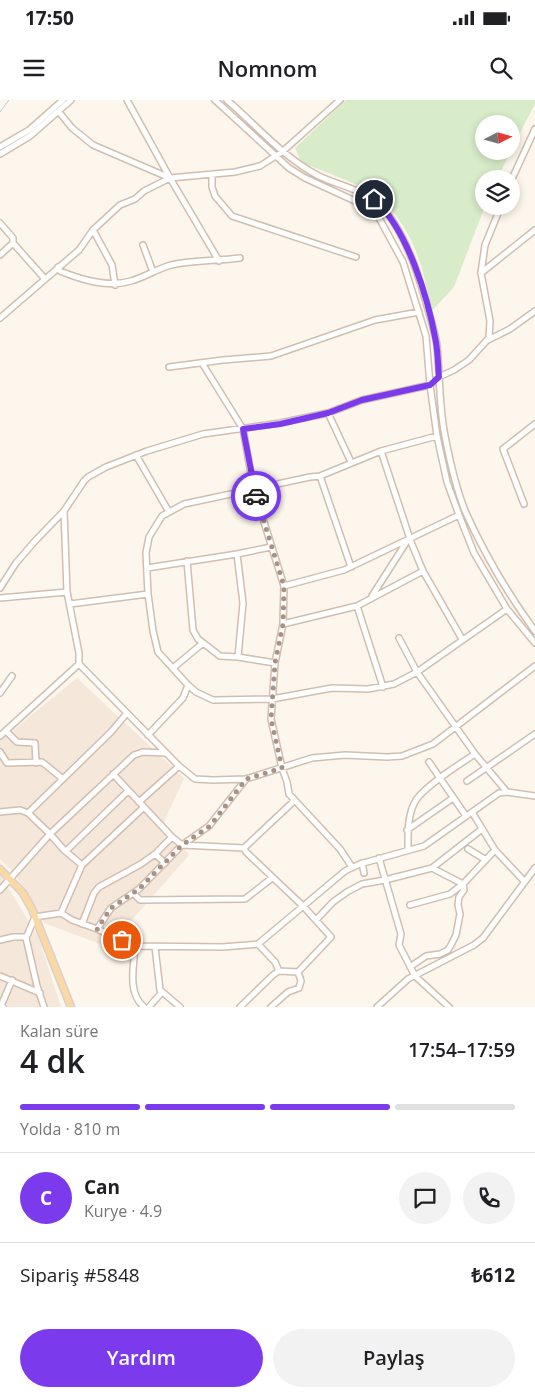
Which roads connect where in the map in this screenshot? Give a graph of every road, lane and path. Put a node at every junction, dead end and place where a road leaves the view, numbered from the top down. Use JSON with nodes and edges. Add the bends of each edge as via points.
{"nodes":[{"id":1,"x":63,"y":100,"type":"edge"},
{"id":2,"x":71,"y":100,"type":"edge"},
{"id":3,"x":127,"y":100,"type":"edge"},
{"id":4,"x":215,"y":100,"type":"edge"},
{"id":5,"x":340,"y":100,"type":"edge"},
{"id":6,"x":230,"y":101,"type":"edge"},
{"id":7,"x":59,"y":112,"type":"junction"},
{"id":8,"x":535,"y":129,"type":"edge"},
{"id":9,"x":0,"y":147,"type":"edge"},
{"id":10,"x":282,"y":152,"type":"junction"},
{"id":11,"x":0,"y":154,"type":"edge"},
{"id":12,"x":276,"y":156,"type":"junction"},
{"id":13,"x":516,"y":170,"type":"edge"},
{"id":14,"x":212,"y":174,"type":"junction"},
{"id":15,"x":170,"y":178,"type":"junction"},
{"id":16,"x":498,"y":215,"type":"edge"},
{"id":17,"x":0,"y":223,"type":"edge"},
{"id":18,"x":93,"y":230,"type":"junction"},
{"id":19,"x":535,"y":230,"type":"edge"},
{"id":20,"x":14,"y":242,"type":"junction"},
{"id":21,"x":143,"y":245,"type":"dead end"},
{"id":22,"x":0,"y":256,"type":"edge"},
{"id":23,"x":356,"y":257,"type":"dead end"},
{"id":24,"x":240,"y":258,"type":"dead end"},
{"id":25,"x":219,"y":261,"type":"junction"},
{"id":26,"x":58,"y":267,"type":"junction"},
{"id":27,"x":153,"y":272,"type":"junction"},
{"id":28,"x":482,"y":273,"type":"junction"},
{"id":29,"x":45,"y":279,"type":"junction"},
{"id":30,"x":115,"y":284,"type":"junction"},
{"id":31,"x":535,"y":311,"type":"edge"},
{"id":32,"x":419,"y":312,"type":"junction"},
{"id":33,"x":0,"y":318,"type":"edge"},
{"id":34,"x":488,"y":340,"type":"junction"},
{"id":35,"x":202,"y":362,"type":"junction"},
{"id":36,"x":169,"y":367,"type":"dead end"},
{"id":37,"x":439,"y":377,"type":"junction"},
{"id":38,"x":430,"y":385,"type":"junction"},
{"id":39,"x":328,"y":413,"type":"junction"},
{"id":40,"x":535,"y":424,"type":"edge"},
{"id":41,"x":243,"y":429,"type":"junction"},
{"id":42,"x":437,"y":436,"type":"junction"},
{"id":43,"x":381,"y":451,"type":"junction"},
{"id":44,"x":136,"y":455,"type":"junction"},
{"id":45,"x":351,"y":462,"type":"junction"},
{"id":46,"x":320,"y":476,"type":"junction"},
{"id":47,"x":254,"y":490,"type":"junction"},
{"id":48,"x":524,"y":504,"type":"dead end"},
{"id":49,"x":64,"y":511,"type":"junction"},
{"id":50,"x":169,"y":512,"type":"junction"},
{"id":51,"x":459,"y":515,"type":"junction"},
{"id":52,"x":410,"y":538,"type":"junction"},
{"id":53,"x":270,"y":546,"type":"junction"},
{"id":54,"x":237,"y":554,"type":"junction"},
{"id":55,"x":186,"y":561,"type":"junction"},
{"id":56,"x":351,"y":567,"type":"junction"},
{"id":57,"x":147,"y":568,"type":"junction"},
{"id":58,"x":424,"y":571,"type":"junction"},
{"id":59,"x":284,"y":586,"type":"junction"},
{"id":60,"x":0,"y":588,"type":"edge"},
{"id":61,"x":67,"y":592,"type":"junction"},
{"id":62,"x":148,"y":594,"type":"junction"},
{"id":63,"x":0,"y":598,"type":"edge"},
{"id":64,"x":371,"y":598,"type":"junction"},
{"id":65,"x":70,"y":604,"type":"junction"},
{"id":66,"x":357,"y":606,"type":"junction"},
{"id":67,"x":507,"y":609,"type":"junction"},
{"id":68,"x":283,"y":624,"type":"junction"},
{"id":69,"x":535,"y":630,"type":"edge"},
{"id":70,"x":399,"y":638,"type":"dead end"},
{"id":71,"x":462,"y":639,"type":"junction"},
{"id":72,"x":203,"y":643,"type":"junction"},
{"id":73,"x":535,"y":644,"type":"edge"},
{"id":74,"x":238,"y":657,"type":"junction"},
{"id":75,"x":275,"y":663,"type":"junction"},
{"id":76,"x":79,"y":664,"type":"junction"},
{"id":77,"x":535,"y":666,"type":"edge"},
{"id":78,"x":173,"y":668,"type":"junction"},
{"id":79,"x":417,"y":672,"type":"junction"},
{"id":80,"x":12,"y":676,"type":"dead end"},
{"id":81,"x":188,"y":685,"type":"junction"},
{"id":82,"x":383,"y":687,"type":"junction"},
{"id":83,"x":0,"y":693,"type":"edge"},
{"id":84,"x":272,"y":698,"type":"junction"},
{"id":85,"x":127,"y":713,"type":"junction"},
{"id":86,"x":456,"y":727,"type":"junction"},
{"id":87,"x":6,"y":731,"type":"junction"},
{"id":88,"x":535,"y":734,"type":"edge"},
{"id":89,"x":148,"y":735,"type":"junction"},
{"id":90,"x":0,"y":736,"type":"edge"},
{"id":91,"x":0,"y":752,"type":"edge"},
{"id":92,"x":166,"y":753,"type":"junction"},
{"id":93,"x":475,"y":754,"type":"junction"},
{"id":94,"x":429,"y":762,"type":"dead end"},
{"id":95,"x":36,"y":763,"type":"junction"},
{"id":96,"x":179,"y":766,"type":"junction"},
{"id":97,"x":486,"y":767,"type":"junction"},
{"id":98,"x":282,"y":768,"type":"junction"},
{"id":99,"x":112,"y":774,"type":"junction"},
{"id":100,"x":440,"y":778,"type":"junction"},
{"id":101,"x":63,"y":779,"type":"junction"},
{"id":102,"x":246,"y":779,"type":"junction"},
{"id":103,"x":467,"y":781,"type":"dead end"},
{"id":104,"x":128,"y":791,"type":"junction"},
{"id":105,"x":507,"y":792,"type":"junction"},
{"id":106,"x":535,"y":796,"type":"edge"},
{"id":107,"x":453,"y":798,"type":"junction"},
{"id":108,"x":294,"y":801,"type":"junction"},
{"id":109,"x":140,"y":802,"type":"junction"},
{"id":110,"x":144,"y":807,"type":"junction"},
{"id":111,"x":0,"y":812,"type":"edge"},
{"id":112,"x":472,"y":812,"type":"junction"},
{"id":113,"x":28,"y":813,"type":"junction"},
{"id":114,"x":466,"y":816,"type":"junction"},
{"id":115,"x":482,"y":829,"type":"junction"},
{"id":116,"x":408,"y":830,"type":"junction"},
{"id":117,"x":50,"y":834,"type":"junction"},
{"id":118,"x":172,"y":837,"type":"junction"},
{"id":119,"x":182,"y":845,"type":"junction"},
{"id":120,"x":244,"y":848,"type":"junction"},
{"id":121,"x":408,"y":850,"type":"junction"},
{"id":122,"x":468,"y":850,"type":"dead end"},
{"id":123,"x":495,"y":850,"type":"junction"},
{"id":124,"x":66,"y":851,"type":"junction"},
{"id":125,"x":155,"y":854,"type":"junction"},
{"id":126,"x":379,"y":858,"type":"junction"},
{"id":127,"x":486,"y":860,"type":"junction"},
{"id":128,"x":362,"y":863,"type":"junction"},
{"id":129,"x":165,"y":864,"type":"junction"},
{"id":130,"x":82,"y":865,"type":"junction"},
{"id":131,"x":352,"y":867,"type":"junction"},
{"id":132,"x":432,"y":868,"type":"junction"},
{"id":133,"x":535,"y":868,"type":"edge"},
{"id":134,"x":0,"y":869,"type":"edge"},
{"id":135,"x":364,"y":873,"type":"dead end"},
{"id":136,"x":9,"y":878,"type":"junction"},
{"id":137,"x":272,"y":878,"type":"junction"},
{"id":138,"x":385,"y":880,"type":"junction"},
{"id":139,"x":524,"y":881,"type":"junction"},
{"id":140,"x":464,"y":884,"type":"junction"},
{"id":141,"x":0,"y":890,"type":"edge"},
{"id":142,"x":133,"y":892,"type":"junction"},
{"id":143,"x":410,"y":905,"type":"dead end"},
{"id":144,"x":304,"y":907,"type":"junction"},
{"id":145,"x":61,"y":913,"type":"junction"},
{"id":146,"x":35,"y":917,"type":"junction"},
{"id":147,"x":316,"y":920,"type":"junction"},
{"id":148,"x":82,"y":924,"type":"junction"},
{"id":149,"x":97,"y":929,"type":"junction"},
{"id":150,"x":26,"y":937,"type":"junction"},
{"id":151,"x":0,"y":940,"type":"edge"},
{"id":152,"x":258,"y":944,"type":"junction"},
{"id":153,"x":135,"y":946,"type":"junction"},
{"id":154,"x":155,"y":947,"type":"junction"},
{"id":155,"x":410,"y":968,"type":"junction"},
{"id":156,"x":279,"y":971,"type":"junction"},
{"id":157,"x":298,"y":972,"type":"junction"},
{"id":158,"x":0,"y":976,"type":"edge"},
{"id":159,"x":415,"y":976,"type":"junction"},
{"id":160,"x":12,"y":980,"type":"junction"},
{"id":161,"x":162,"y":992,"type":"junction"},
{"id":162,"x":40,"y":993,"type":"junction"},
{"id":163,"x":1,"y":1006,"type":"edge"},
{"id":164,"x":44,"y":1007,"type":"edge"},
{"id":165,"x":72,"y":1007,"type":"edge"},
{"id":166,"x":144,"y":1007,"type":"edge"},
{"id":167,"x":150,"y":1007,"type":"edge"},
{"id":168,"x":180,"y":1007,"type":"edge"},
{"id":169,"x":240,"y":1007,"type":"edge"},
{"id":170,"x":271,"y":1007,"type":"edge"},
{"id":171,"x":377,"y":1007,"type":"edge"},
{"id":172,"x":449,"y":1007,"type":"edge"}],
"edges":[{"from":1,"to":9,"type":"street","via":[[29,130]]},
{"from":2,"to":7,"type":"street"},
{"from":3,"to":15,"type":"street"},
{"from":4,"to":12,"type":"street"},
{"from":5,"to":10,"type":"street"},
{"from":6,"to":10,"type":"street"},
{"from":7,"to":11,"type":"street","via":[[30,136]]},
{"from":7,"to":15,"type":"street","via":[[93,145]]},
{"from":8,"to":13,"type":"street"},
{"from":10,"to":12,"type":"street"},
{"from":10,"to":37,"type":"street","via":[[317,175],[374,199],[384,208],[401,236],[423,292],[437,344]]},
{"from":12,"to":14,"type":"street","via":[[260,166]]},
{"from":12,"to":32,"type":"street","via":[[304,178],[366,206],[378,216],[403,262]]},
{"from":14,"to":15,"type":"street"},
{"from":14,"to":23,"type":"street","via":[[215,196],[232,216]]},
{"from":15,"to":18,"type":"street","via":[[120,205]]},
{"from":15,"to":25,"type":"street"},
{"from":16,"to":28,"type":"street","via":[[485,245]]},
{"from":17,"to":20,"type":"street"},
{"from":18,"to":26,"type":"street","via":[[79,250]]},
{"from":18,"to":30,"type":"street","via":[[112,265]]},
{"from":19,"to":28,"type":"street"},
{"from":20,"to":22,"type":"street"},
{"from":20,"to":29,"type":"street"},
{"from":21,"to":27,"type":"street"},
{"from":24,"to":25,"type":"street"},
{"from":25,"to":27,"type":"street","via":[[200,261]]},
{"from":26,"to":29,"type":"street"},
{"from":26,"to":30,"type":"street","via":[[73,276]]},
{"from":27,"to":30,"type":"street"},
{"from":28,"to":34,"type":"street","via":[[490,321]]},
{"from":29,"to":33,"type":"street"},
{"from":31,"to":34,"type":"street"},
{"from":32,"to":35,"type":"street","via":[[375,320],[272,356]]},
{"from":32,"to":38,"type":"street","via":[[426,336]]},
{"from":34,"to":37,"type":"street","via":[[469,360]]},
{"from":35,"to":36,"type":"street"},
{"from":35,"to":41,"type":"street"},
{"from":37,"to":38,"type":"street"},
{"from":37,"to":69,"type":"street","via":[[444,434],[466,512],[493,566]]},
{"from":38,"to":39,"type":"street","via":[[362,400]]},
{"from":38,"to":42,"type":"street"},
{"from":39,"to":41,"type":"street"},
{"from":39,"to":45,"type":"street"},
{"from":40,"to":48,"type":"street","via":[[503,450]]},
{"from":41,"to":44,"type":"street","via":[[203,434]]},
{"from":41,"to":47,"type":"street"},
{"from":42,"to":43,"type":"street"},
{"from":42,"to":51,"type":"street","via":[[447,482]]},
{"from":43,"to":45,"type":"street"},
{"from":43,"to":52,"type":"street"},
{"from":44,"to":49,"type":"street","via":[[88,477]]},
{"from":44,"to":50,"type":"street"},
{"from":45,"to":46,"type":"street"},
{"from":46,"to":47,"type":"street"},
{"from":46,"to":56,"type":"street"},
{"from":47,"to":50,"type":"street","via":[[184,504]]},
{"from":47,"to":53,"type":"street"},
{"from":49,"to":60,"type":"street","via":[[16,563]]},
{"from":49,"to":61,"type":"street"},
{"from":50,"to":57,"type":"street","via":[[162,516],[149,537]]},
{"from":51,"to":52,"type":"street"},
{"from":51,"to":67,"type":"street","via":[[474,553]]},
{"from":52,"to":56,"type":"street"},
{"from":52,"to":58,"type":"street"},
{"from":52,"to":64,"type":"street"},
{"from":53,"to":54,"type":"street"},
{"from":53,"to":59,"type":"street"},
{"from":54,"to":55,"type":"street"},
{"from":54,"to":74,"type":"street","via":[[243,603]]},
{"from":55,"to":57,"type":"street"},
{"from":55,"to":72,"type":"street","via":[[194,630]]},
{"from":56,"to":59,"type":"street"},
{"from":57,"to":62,"type":"street"},
{"from":58,"to":64,"type":"street"},
{"from":58,"to":71,"type":"street"},
{"from":59,"to":68,"type":"street"},
{"from":61,"to":63,"type":"street"},
{"from":61,"to":65,"type":"street"},
{"from":62,"to":65,"type":"street"},
{"from":62,"to":78,"type":"street","via":[[158,652]]},
{"from":64,"to":66,"type":"street"},
{"from":65,"to":76,"type":"street"},
{"from":66,"to":68,"type":"street"},
{"from":66,"to":82,"type":"street"},
{"from":67,"to":71,"type":"street"},
{"from":67,"to":73,"type":"street"},
{"from":68,"to":75,"type":"street"},
{"from":70,"to":79,"type":"street"},
{"from":71,"to":79,"type":"street"},
{"from":72,"to":74,"type":"street","via":[[220,656]]},
{"from":72,"to":78,"type":"street"},
{"from":74,"to":75,"type":"street"},
{"from":75,"to":84,"type":"street"},
{"from":76,"to":85,"type":"street"},
{"from":76,"to":87,"type":"street"},
{"from":77,"to":86,"type":"street"},
{"from":78,"to":81,"type":"street"},
{"from":79,"to":82,"type":"street"},
{"from":79,"to":86,"type":"street"},
{"from":80,"to":83,"type":"street"},
{"from":81,"to":84,"type":"street","via":[[213,700]]},
{"from":81,"to":89,"type":"street","via":[[182,698]]},
{"from":82,"to":84,"type":"street","via":[[332,688]]},
{"from":84,"to":98,"type":"street","via":[[271,719]]},
{"from":85,"to":89,"type":"street"},
{"from":85,"to":101,"type":"street"},
{"from":86,"to":93,"type":"street"},
{"from":86,"to":98,"type":"street","via":[[433,744],[402,756],[312,758]]},
{"from":87,"to":90,"type":"street"},
{"from":87,"to":95,"type":"street","via":[[17,742],[35,743]]},
{"from":88,"to":97,"type":"street"},
{"from":89,"to":92,"type":"street"},
{"from":91,"to":95,"type":"street","via":[[7,763]]},
{"from":92,"to":96,"type":"street"},
{"from":92,"to":99,"type":"street","via":[[134,755]]},
{"from":93,"to":97,"type":"street"},
{"from":93,"to":100,"type":"street"},
{"from":94,"to":100,"type":"street"},
{"from":95,"to":101,"type":"street","via":[[42,762]]},
{"from":96,"to":102,"type":"street","via":[[195,778]]},
{"from":96,"to":109,"type":"street"},
{"from":97,"to":103,"type":"street"},
{"from":97,"to":105,"type":"street"},
{"from":98,"to":102,"type":"street"},
{"from":98,"to":108,"type":"street","via":[[288,794]]},
{"from":99,"to":104,"type":"street"},
{"from":99,"to":117,"type":"street"},
{"from":100,"to":107,"type":"street"},
{"from":100,"to":116,"type":"street","via":[[416,799]]},
{"from":101,"to":113,"type":"street"},
{"from":102,"to":119,"type":"street","via":[[210,826]]},
{"from":104,"to":109,"type":"street"},
{"from":104,"to":124,"type":"street"},
{"from":105,"to":106,"type":"street"},
{"from":105,"to":112,"type":"street","via":[[499,793]]},
{"from":107,"to":114,"type":"street"},
{"from":107,"to":116,"type":"street"},
{"from":108,"to":120,"type":"street"},
{"from":108,"to":131,"type":"street","via":[[340,849]]},
{"from":109,"to":110,"type":"street"},
{"from":110,"to":118,"type":"street"},
{"from":110,"to":130,"type":"street"},
{"from":111,"to":113,"type":"street","via":[[20,810]]},
{"from":112,"to":114,"type":"street"},
{"from":112,"to":115,"type":"street"},
{"from":113,"to":117,"type":"street"},
{"from":114,"to":121,"type":"street","via":[[424,846]]},
{"from":115,"to":123,"type":"street"},
{"from":115,"to":132,"type":"street"},
{"from":116,"to":121,"type":"street"},
{"from":117,"to":124,"type":"street"},
{"from":117,"to":136,"type":"street"},
{"from":118,"to":119,"type":"street"},
{"from":118,"to":125,"type":"street"},
{"from":119,"to":120,"type":"street"},
{"from":119,"to":129,"type":"street"},
{"from":120,"to":137,"type":"street"},
{"from":121,"to":126,"type":"street"},
{"from":122,"to":127,"type":"street"},
{"from":123,"to":127,"type":"street"},
{"from":123,"to":139,"type":"street"},
{"from":124,"to":130,"type":"street"},
{"from":125,"to":129,"type":"street"},
{"from":125,"to":148,"type":"street","via":[[99,887]]},
{"from":126,"to":128,"type":"street"},
{"from":126,"to":138,"type":"street"},
{"from":127,"to":140,"type":"street"},
{"from":128,"to":131,"type":"street"},
{"from":128,"to":135,"type":"street"},
{"from":129,"to":142,"type":"street"},
{"from":130,"to":145,"type":"street"},
{"from":131,"to":144,"type":"street"},
{"from":132,"to":138,"type":"street"},
{"from":132,"to":140,"type":"street"},
{"from":133,"to":139,"type":"street"},
{"from":134,"to":136,"type":"main road"},
{"from":136,"to":141,"type":"street"},
{"from":136,"to":146,"type":"main road","via":[[23,893]]},
{"from":137,"to":142,"type":"street","via":[[245,899],[140,900]]},
{"from":137,"to":144,"type":"street"},
{"from":138,"to":147,"type":"street","via":[[362,884],[347,892]]},
{"from":138,"to":155,"type":"street","via":[[401,934],[399,946]]},
{"from":139,"to":159,"type":"street","via":[[483,938]]},
{"from":140,"to":143,"type":"street","via":[[450,894]]},
{"from":140,"to":155,"type":"street","via":[[459,897],[456,935],[448,950],[426,956]]},
{"from":142,"to":149,"type":"street","via":[[111,908]]},
{"from":144,"to":147,"type":"street"},
{"from":144,"to":152,"type":"street"},
{"from":145,"to":146,"type":"street"},
{"from":145,"to":148,"type":"street"},
{"from":146,"to":150,"type":"street"},
{"from":146,"to":165,"type":"main road"},
{"from":147,"to":157,"type":"street","via":[[331,937]]},
{"from":148,"to":149,"type":"street"},
{"from":149,"to":153,"type":"street"},
{"from":150,"to":151,"type":"street"},
{"from":150,"to":162,"type":"street"},
{"from":152,"to":154,"type":"street"},
{"from":152,"to":156,"type":"street"},
{"from":153,"to":154,"type":"street"},
{"from":153,"to":166,"type":"street","via":[[133,990]]},
{"from":154,"to":161,"type":"street"},
{"from":155,"to":159,"type":"street"},
{"from":156,"to":157,"type":"street"},
{"from":156,"to":169,"type":"street"},
{"from":157,"to":170,"type":"street","via":[[301,981],[298,988]]},
{"from":158,"to":160,"type":"street"},
{"from":159,"to":171,"type":"street"},
{"from":159,"to":172,"type":"street"},
{"from":160,"to":162,"type":"street"},
{"from":160,"to":163,"type":"street"},
{"from":161,"to":167,"type":"street"},
{"from":161,"to":168,"type":"street"},
{"from":162,"to":164,"type":"street"}]}
